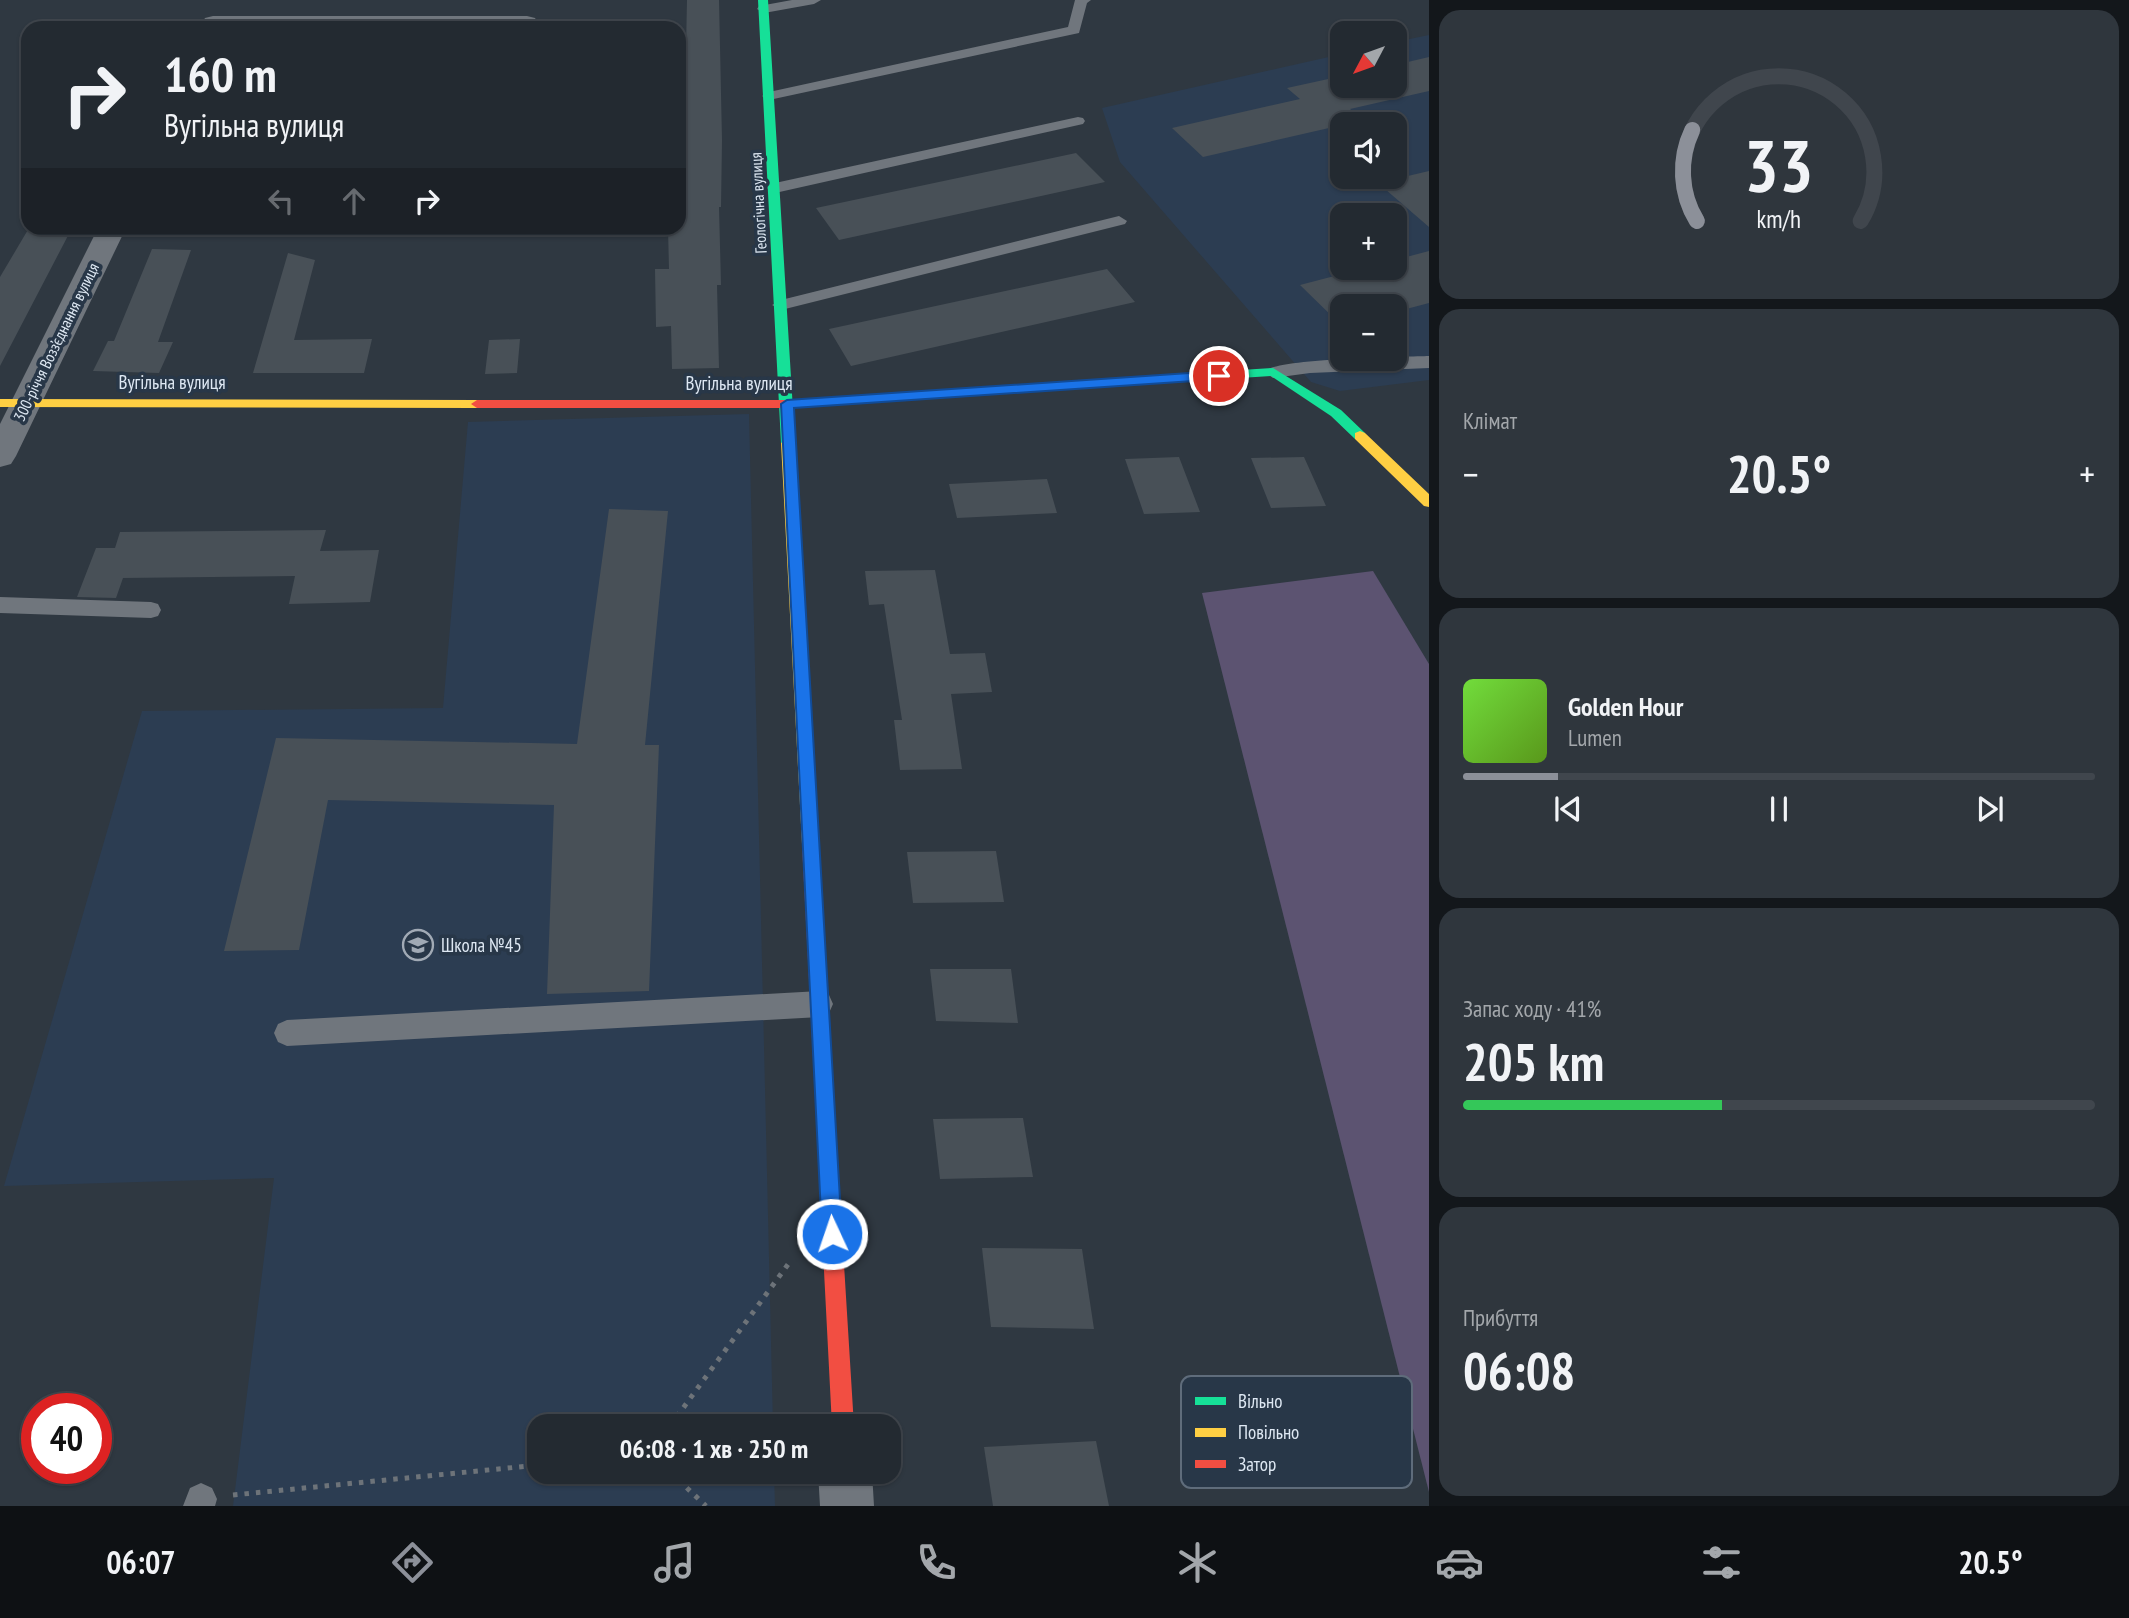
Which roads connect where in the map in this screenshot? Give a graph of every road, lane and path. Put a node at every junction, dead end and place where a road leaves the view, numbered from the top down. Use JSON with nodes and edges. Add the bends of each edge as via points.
{"nodes":[{"id":1,"x":224,"y":0,"type":"edge"},
{"id":2,"x":814,"y":0,"type":"edge"},
{"id":3,"x":1084,"y":0,"type":"edge"},
{"id":4,"x":764,"y":5,"type":"edge"},
{"id":5,"x":214,"y":21,"type":"edge"},
{"id":6,"x":769,"y":96,"type":"junction"},
{"id":7,"x":1078,"y":121,"type":"dead end"},
{"id":8,"x":775,"y":188,"type":"junction"},
{"id":9,"x":1119,"y":221,"type":"dead end"},
{"id":10,"x":108,"y":235,"type":"edge"},
{"id":11,"x":781,"y":305,"type":"junction"},
{"id":12,"x":1429,"y":362,"type":"edge"},
{"id":13,"x":1273,"y":372,"type":"junction"},
{"id":14,"x":13,"y":403,"type":"edge"},
{"id":15,"x":787,"y":404,"type":"junction"},
{"id":16,"x":0,"y":456,"type":"edge"},
{"id":17,"x":1429,"y":502,"type":"edge"},
{"id":18,"x":0,"y":605,"type":"edge"},
{"id":19,"x":151,"y":610,"type":"dead end"},
{"id":20,"x":820,"y":1004,"type":"junction"},
{"id":21,"x":287,"y":1033,"type":"dead end"},
{"id":22,"x":790,"y":1262,"type":"dead end"},
{"id":23,"x":679,"y":1414,"type":"edge"},
{"id":24,"x":842,"y":1414,"type":"edge"},
{"id":25,"x":527,"y":1466,"type":"edge"},
{"id":26,"x":683,"y":1484,"type":"edge"},
{"id":27,"x":846,"y":1484,"type":"edge"},
{"id":28,"x":200,"y":1502,"type":"edge"},
{"id":29,"x":706,"y":1506,"type":"edge"},
{"id":30,"x":847,"y":1506,"type":"edge"}],
"edges":[{"from":1,"to":5,"type":"street"},
{"from":2,"to":4,"type":"lane"},
{"from":3,"to":6,"type":"lane","via":[[1074,30]]},
{"from":4,"to":6,"type":"street","name":"Геологічна вулиця"},
{"from":6,"to":8,"type":"street","name":"Геологічна вулиця"},
{"from":7,"to":8,"type":"lane"},
{"from":8,"to":11,"type":"street","name":"Геологічна вулиця"},
{"from":9,"to":11,"type":"lane"},
{"from":10,"to":14,"type":"street","name":"300-річчя Возз’єднання вулиця"},
{"from":11,"to":15,"type":"street","name":"Геологічна вулиця"},
{"from":12,"to":13,"type":"lane"},
{"from":13,"to":15,"type":"street","name":"Вугільна вулиця"},
{"from":13,"to":17,"type":"street","via":[[1336,413]]},
{"from":14,"to":15,"type":"street","name":"Вугільна вулиця"},
{"from":14,"to":16,"type":"street","name":"300-річчя Возз’єднання вулиця"},
{"from":15,"to":20,"type":"street","name":"Геологічна вулиця"},
{"from":18,"to":19,"type":"lane"},
{"from":20,"to":21,"type":"lane"},
{"from":20,"to":24,"type":"street","name":"Геологічна вулиця"},
{"from":22,"to":23,"type":"path"},
{"from":25,"to":28,"type":"path"},
{"from":26,"to":29,"type":"path"},
{"from":27,"to":30,"type":"street"}]}
